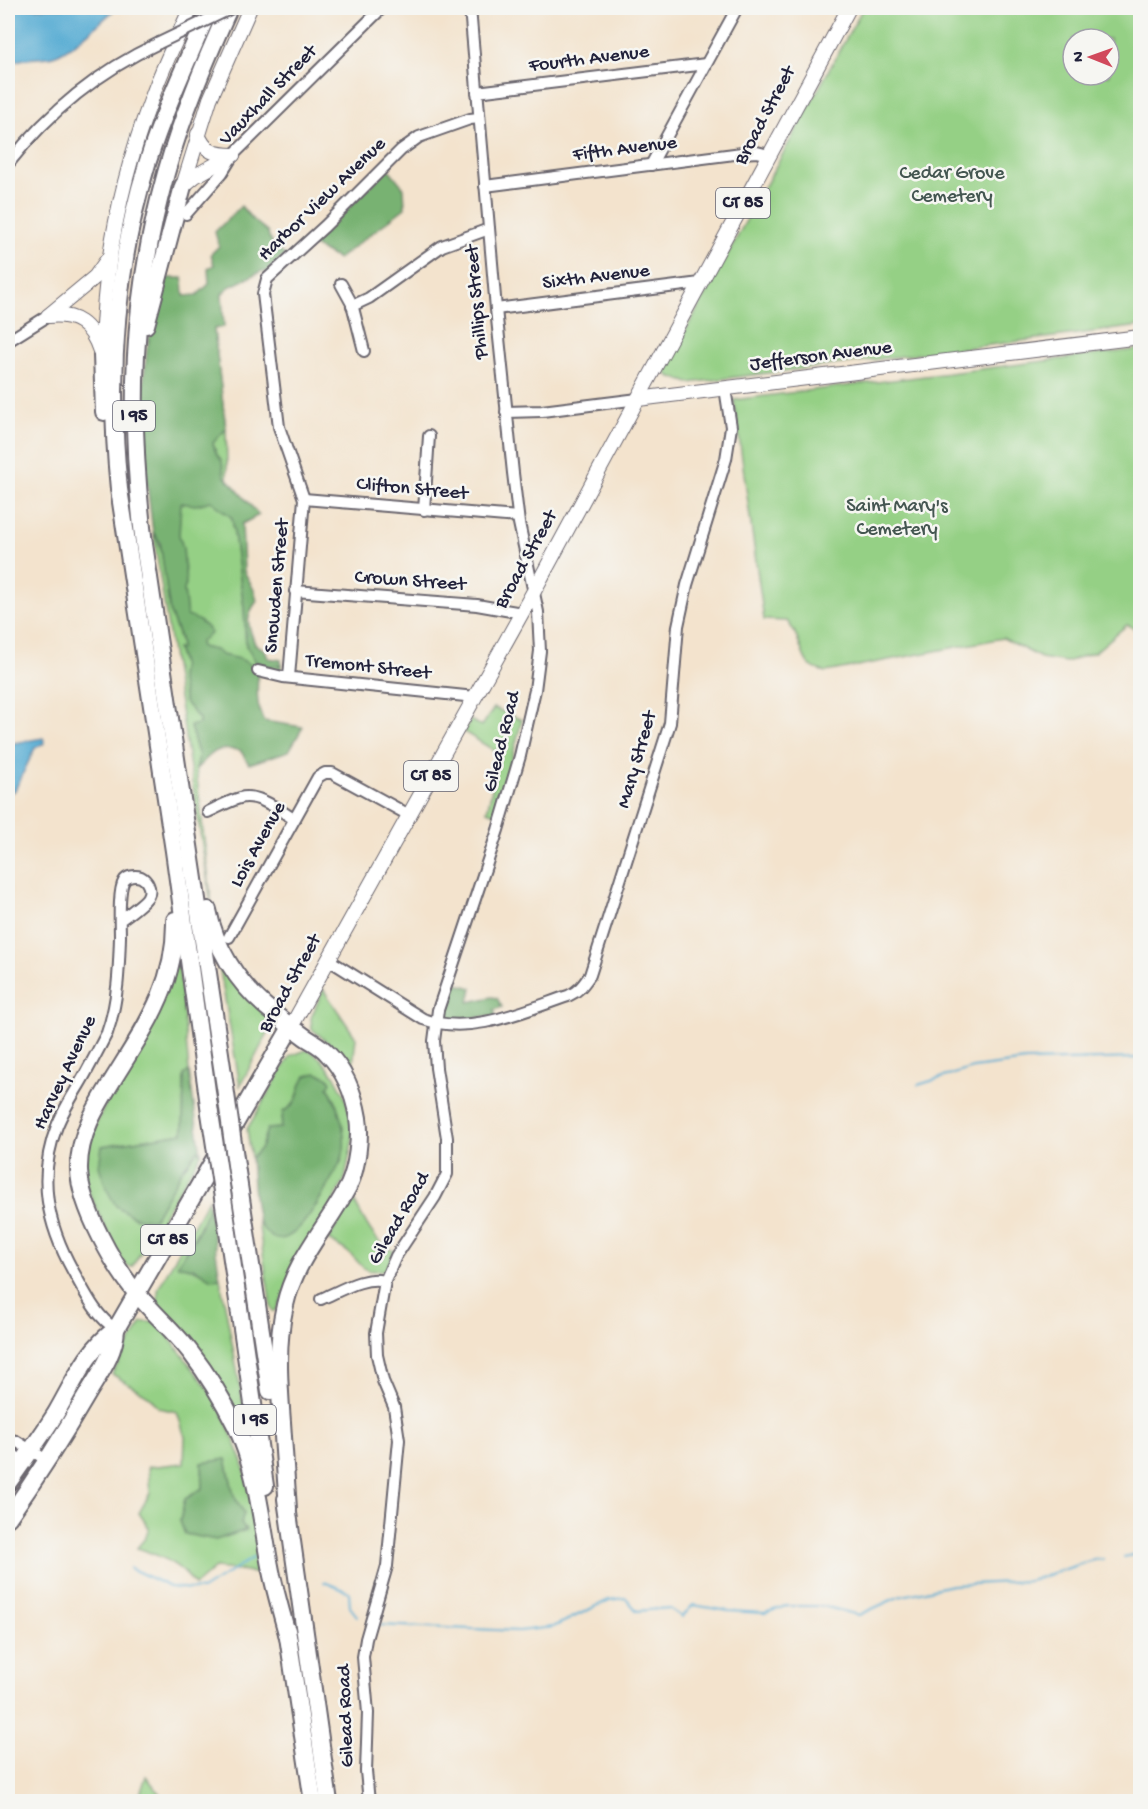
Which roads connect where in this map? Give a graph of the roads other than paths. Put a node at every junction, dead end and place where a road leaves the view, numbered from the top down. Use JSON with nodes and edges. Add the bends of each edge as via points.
{"nodes":[{"id":1,"x":191,"y":8,"type":"edge"},
{"id":2,"x":210,"y":8,"type":"edge"},
{"id":3,"x":231,"y":8,"type":"edge"},
{"id":4,"x":250,"y":8,"type":"edge"},
{"id":5,"x":382,"y":8,"type":"edge"},
{"id":6,"x":470,"y":8,"type":"edge"},
{"id":7,"x":736,"y":8,"type":"edge"},
{"id":8,"x":844,"y":9,"type":"edge"},
{"id":9,"x":706,"y":64,"type":"junction"},
{"id":10,"x":477,"y":92,"type":"junction"},
{"id":11,"x":480,"y":118,"type":"junction"},
{"id":12,"x":198,"y":134,"type":"junction"},
{"id":13,"x":233,"y":155,"type":"junction"},
{"id":14,"x":769,"y":155,"type":"junction"},
{"id":15,"x":8,"y":164,"type":"edge"},
{"id":16,"x":651,"y":165,"type":"junction"},
{"id":17,"x":183,"y":186,"type":"junction"},
{"id":18,"x":486,"y":186,"type":"junction"},
{"id":19,"x":186,"y":214,"type":"dead end"},
{"id":20,"x":489,"y":229,"type":"junction"},
{"id":21,"x":109,"y":256,"type":"junction"},
{"id":22,"x":700,"y":283,"type":"junction"},
{"id":23,"x":341,"y":284,"type":"dead end"},
{"id":24,"x":352,"y":306,"type":"junction"},
{"id":25,"x":496,"y":309,"type":"junction"},
{"id":26,"x":48,"y":316,"type":"junction"},
{"id":27,"x":1140,"y":337,"type":"edge"},
{"id":28,"x":8,"y":341,"type":"edge"},
{"id":29,"x":364,"y":351,"type":"dead end"},
{"id":30,"x":102,"y":355,"type":"junction"},
{"id":31,"x":135,"y":366,"type":"junction"},
{"id":32,"x":725,"y":388,"type":"junction"},
{"id":33,"x":638,"y":399,"type":"junction"},
{"id":34,"x":506,"y":412,"type":"junction"},
{"id":35,"x":429,"y":436,"type":"dead end"},
{"id":36,"x":117,"y":471,"type":"junction"},
{"id":37,"x":304,"y":499,"type":"junction"},
{"id":38,"x":424,"y":510,"type":"junction"},
{"id":39,"x":518,"y":517,"type":"junction"},
{"id":40,"x":295,"y":591,"type":"junction"},
{"id":41,"x":534,"y":591,"type":"junction"},
{"id":42,"x":522,"y":613,"type":"junction"},
{"id":43,"x":258,"y":670,"type":"dead end"},
{"id":44,"x":289,"y":677,"type":"junction"},
{"id":45,"x":475,"y":697,"type":"junction"},
{"id":46,"x":208,"y":812,"type":"dead end"},
{"id":47,"x":409,"y":815,"type":"junction"},
{"id":48,"x":294,"y":819,"type":"junction"},
{"id":49,"x":187,"y":836,"type":"junction"},
{"id":50,"x":174,"y":851,"type":"junction"},
{"id":51,"x":120,"y":920,"type":"dead end"},
{"id":52,"x":229,"y":937,"type":"dead end"},
{"id":53,"x":329,"y":960,"type":"junction"},
{"id":54,"x":436,"y":1024,"type":"junction"},
{"id":55,"x":291,"y":1027,"type":"junction"},
{"id":56,"x":386,"y":1281,"type":"junction"},
{"id":57,"x":137,"y":1294,"type":"junction"},
{"id":58,"x":321,"y":1299,"type":"dead end"},
{"id":59,"x":116,"y":1329,"type":"junction"},
{"id":60,"x":8,"y":1439,"type":"edge"},
{"id":61,"x":8,"y":1448,"type":"edge"},
{"id":62,"x":31,"y":1450,"type":"junction"},
{"id":63,"x":48,"y":1461,"type":"junction"},
{"id":64,"x":20,"y":1465,"type":"junction"},
{"id":65,"x":8,"y":1483,"type":"edge"},
{"id":66,"x":288,"y":1509,"type":"junction"},
{"id":67,"x":8,"y":1518,"type":"edge"},
{"id":68,"x":289,"y":1641,"type":"junction"},
{"id":69,"x":313,"y":1802,"type":"edge"},
{"id":70,"x":329,"y":1802,"type":"edge"},
{"id":71,"x":369,"y":1802,"type":"edge"}],
"edges":[{"from":1,"to":21,"type":"main road","via":[[157,83],[136,143]]},
{"from":2,"to":36,"type":"highway","number":"I 95","via":[[159,130],[130,230],[115,348]]},
{"from":3,"to":15,"type":"street","bridge":true,"via":[[112,68],[69,100]]},
{"from":3,"to":31,"type":"highway","number":"I 95","via":[[186,110],[162,188],[144,275]]},
{"from":4,"to":12,"type":"main road","via":[[216,82]]},
{"from":5,"to":13,"type":"street","name":"Vauxhall Street"},
{"from":6,"to":10,"type":"street","name":"Phillips Street"},
{"from":7,"to":9,"type":"street"},
{"from":8,"to":14,"type":"main road","name":"Broad Street","number":"CT 85"},
{"from":9,"to":10,"type":"street","name":"Fourth Avenue"},
{"from":9,"to":16,"type":"street"},
{"from":10,"to":11,"type":"street","name":"Phillips Street"},
{"from":11,"to":18,"type":"street","name":"Phillips Street"},
{"from":11,"to":37,"type":"street","name":"Harbor View Avenue","via":[[419,137],[401,150],[267,279],[263,294],[279,427]]},
{"from":12,"to":13,"type":"main road","via":[[211,153]]},
{"from":12,"to":17,"type":"main road"},
{"from":13,"to":17,"type":"main road"},
{"from":13,"to":19,"type":"street","name":"Vauxhall Street"},
{"from":14,"to":16,"type":"street","name":"Fifth Avenue","via":[[751,152]]},
{"from":14,"to":22,"type":"main road","name":"Broad Street","number":"CT 85"},
{"from":16,"to":18,"type":"street","name":"Fifth Avenue"},
{"from":17,"to":31,"type":"highway"},
{"from":18,"to":20,"type":"street","name":"Phillips Street"},
{"from":20,"to":24,"type":"street","via":[[442,246]]},
{"from":20,"to":25,"type":"street","name":"Phillips Street"},
{"from":21,"to":26,"type":"main road","via":[[95,277]]},
{"from":21,"to":30,"type":"main road"},
{"from":22,"to":25,"type":"street","name":"Sixth Avenue"},
{"from":22,"to":33,"type":"main road","name":"Broad Street","number":"CT 85"},
{"from":23,"to":24,"type":"street"},
{"from":24,"to":29,"type":"street"},
{"from":25,"to":34,"type":"street","name":"Phillips Street"},
{"from":26,"to":28,"type":"street"},
{"from":26,"to":30,"type":"main road","via":[[68,316],[83,323]]},
{"from":27,"to":32,"type":"main road","name":"Jefferson Avenue"},
{"from":30,"to":36,"type":"highway","via":[[105,422]]},
{"from":31,"to":49,"type":"highway","number":"I 95","via":[[138,495]]},
{"from":32,"to":33,"type":"main road","name":"Jefferson Avenue"},
{"from":32,"to":54,"type":"street","name":"Mary Street","via":[[730,427],[726,459],[678,626],[670,723],[590,975],[578,991],[501,1018],[452,1026]]},
{"from":33,"to":34,"type":"street","name":"Jefferson Avenue"},
{"from":33,"to":41,"type":"main road","name":"Broad Street","number":"CT 85"},
{"from":34,"to":39,"type":"street","name":"Phillips Street"},
{"from":35,"to":38,"type":"street"},
{"from":36,"to":50,"type":"highway","number":"I 95"},
{"from":37,"to":38,"type":"street","name":"Clifton Street"},
{"from":37,"to":40,"type":"street","name":"Snowden Street"},
{"from":38,"to":39,"type":"street","name":"Clifton Street"},
{"from":39,"to":41,"type":"street","name":"Phillips Street"},
{"from":40,"to":42,"type":"street","name":"Crown Street","via":[[477,605]]},
{"from":40,"to":44,"type":"street","name":"Snowden Street"},
{"from":41,"to":42,"type":"main road","name":"Broad Street","number":"CT 85"},
{"from":41,"to":54,"type":"street","name":"Gilead Road","via":[[540,642],[535,690],[502,819]]},
{"from":42,"to":45,"type":"main road","name":"Broad Street","number":"CT 85"},
{"from":43,"to":44,"type":"street","name":"Tremont Street"},
{"from":44,"to":45,"type":"street","name":"Tremont Street"},
{"from":45,"to":47,"type":"main road","name":"Broad Street","number":"CT 85"},
{"from":46,"to":48,"type":"street","via":[[248,797]]},
{"from":47,"to":48,"type":"street","name":"Lois Avenue","via":[[332,773],[325,773],[318,777]]},
{"from":47,"to":53,"type":"main road","name":"Broad Street","number":"CT 85"},
{"from":48,"to":52,"type":"street","name":"Lois Avenue"},
{"from":49,"to":55,"type":"highway","via":[[210,924],[229,964],[262,1004]]},
{"from":49,"to":66,"type":"highway","number":"I 95","bridge":true},
{"from":50,"to":57,"type":"highway","via":[[171,889],[175,942],[162,993],[93,1112],[80,1149],[80,1186],[85,1203]]},
{"from":50,"to":68,"type":"highway","number":"I 95","bridge":true},
{"from":51,"to":59,"type":"street","name":"Harvey Avenue","via":[[111,1021],[56,1127],[45,1182],[51,1220],[62,1250],[99,1315]]},
{"from":53,"to":54,"type":"street"},
{"from":53,"to":55,"type":"main road","name":"Broad Street","number":"CT 85"},
{"from":54,"to":56,"type":"street","name":"Gilead Road","via":[[434,1041],[447,1138],[447,1174],[396,1256]]},
{"from":55,"to":57,"type":"highway","name":"Broad Street","number":"CT 85"},
{"from":55,"to":66,"type":"highway","via":[[327,1052],[345,1079],[358,1119],[358,1144],[349,1184],[300,1263],[287,1295],[279,1336]]},
{"from":56,"to":58,"type":"street","via":[[370,1280]]},
{"from":56,"to":71,"type":"street","name":"Gilead Road","via":[[376,1333],[377,1355],[394,1407],[399,1440],[387,1566],[363,1657]]},
{"from":57,"to":59,"type":"highway","number":"CT 85"},
{"from":57,"to":68,"type":"highway","via":[[190,1351],[236,1428],[252,1469],[271,1572]]},
{"from":59,"to":62,"type":"highway","number":"CT 85","via":[[91,1354]]},
{"from":59,"to":63,"type":"highway","number":"CT 85","via":[[107,1360]]},
{"from":60,"to":62,"type":"street"},
{"from":61,"to":64,"type":"street"},
{"from":62,"to":63,"type":"street"},
{"from":62,"to":64,"type":"highway","number":"CT 85"},
{"from":63,"to":67,"type":"highway","number":"CT 85"},
{"from":64,"to":65,"type":"highway","number":"CT 85"},
{"from":66,"to":70,"type":"highway","number":"I 95"},
{"from":68,"to":69,"type":"highway","number":"I 95"}]}
